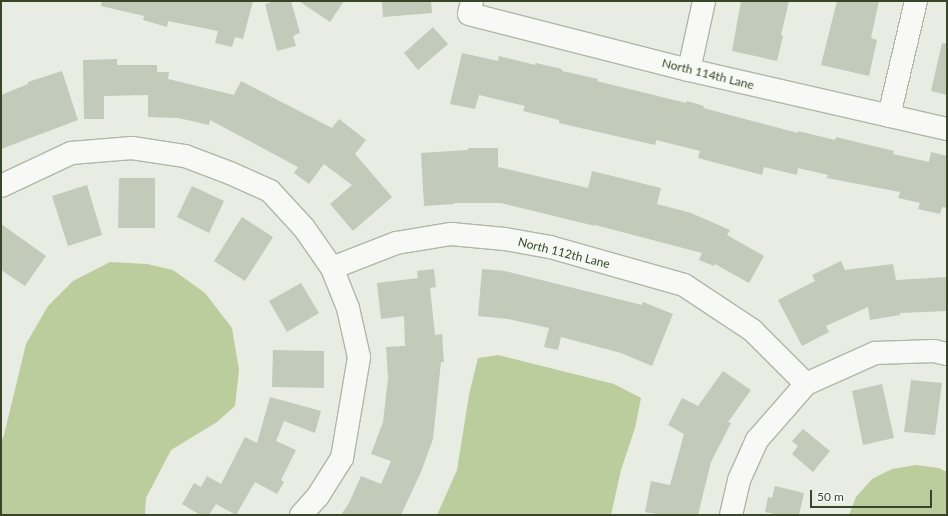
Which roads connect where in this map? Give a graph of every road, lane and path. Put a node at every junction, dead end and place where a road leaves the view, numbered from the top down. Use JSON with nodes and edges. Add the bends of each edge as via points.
{"nodes":[{"id":1,"x":704,"y":1,"type":"edge"},
{"id":2,"x":916,"y":1,"type":"edge"},
{"id":3,"x":470,"y":7,"type":"edge"},
{"id":4,"x":689,"y":70,"type":"junction"},
{"id":5,"x":889,"y":116,"type":"junction"},
{"id":6,"x":947,"y":129,"type":"edge"},
{"id":7,"x":1,"y":185,"type":"edge"},
{"id":8,"x":332,"y":268,"type":"junction"},
{"id":9,"x":947,"y":354,"type":"edge"},
{"id":10,"x":806,"y":384,"type":"junction"},
{"id":11,"x":301,"y":515,"type":"edge"},
{"id":12,"x":731,"y":515,"type":"edge"}],
"edges":[{"from":1,"to":4,"type":"street"},
{"from":2,"to":5,"type":"street"},
{"from":3,"to":4,"type":"street","name":"North 114th Lane"},
{"from":4,"to":5,"type":"street","name":"North 114th Lane"},
{"from":5,"to":6,"type":"street","name":"North 114th Lane"},
{"from":7,"to":8,"type":"street","via":[[71,153],[132,148],[185,156],[270,191],[304,228]]},
{"from":8,"to":10,"type":"street","name":"North 112th Lane","via":[[396,243],[451,234],[505,239],[550,247],[684,285],[752,330]]},
{"from":8,"to":11,"type":"street","via":[[348,308],[359,357],[342,458],[318,496]]},
{"from":9,"to":10,"type":"street","via":[[934,351],[875,353]]},
{"from":10,"to":12,"type":"street","via":[[757,440],[739,480]]}]}
